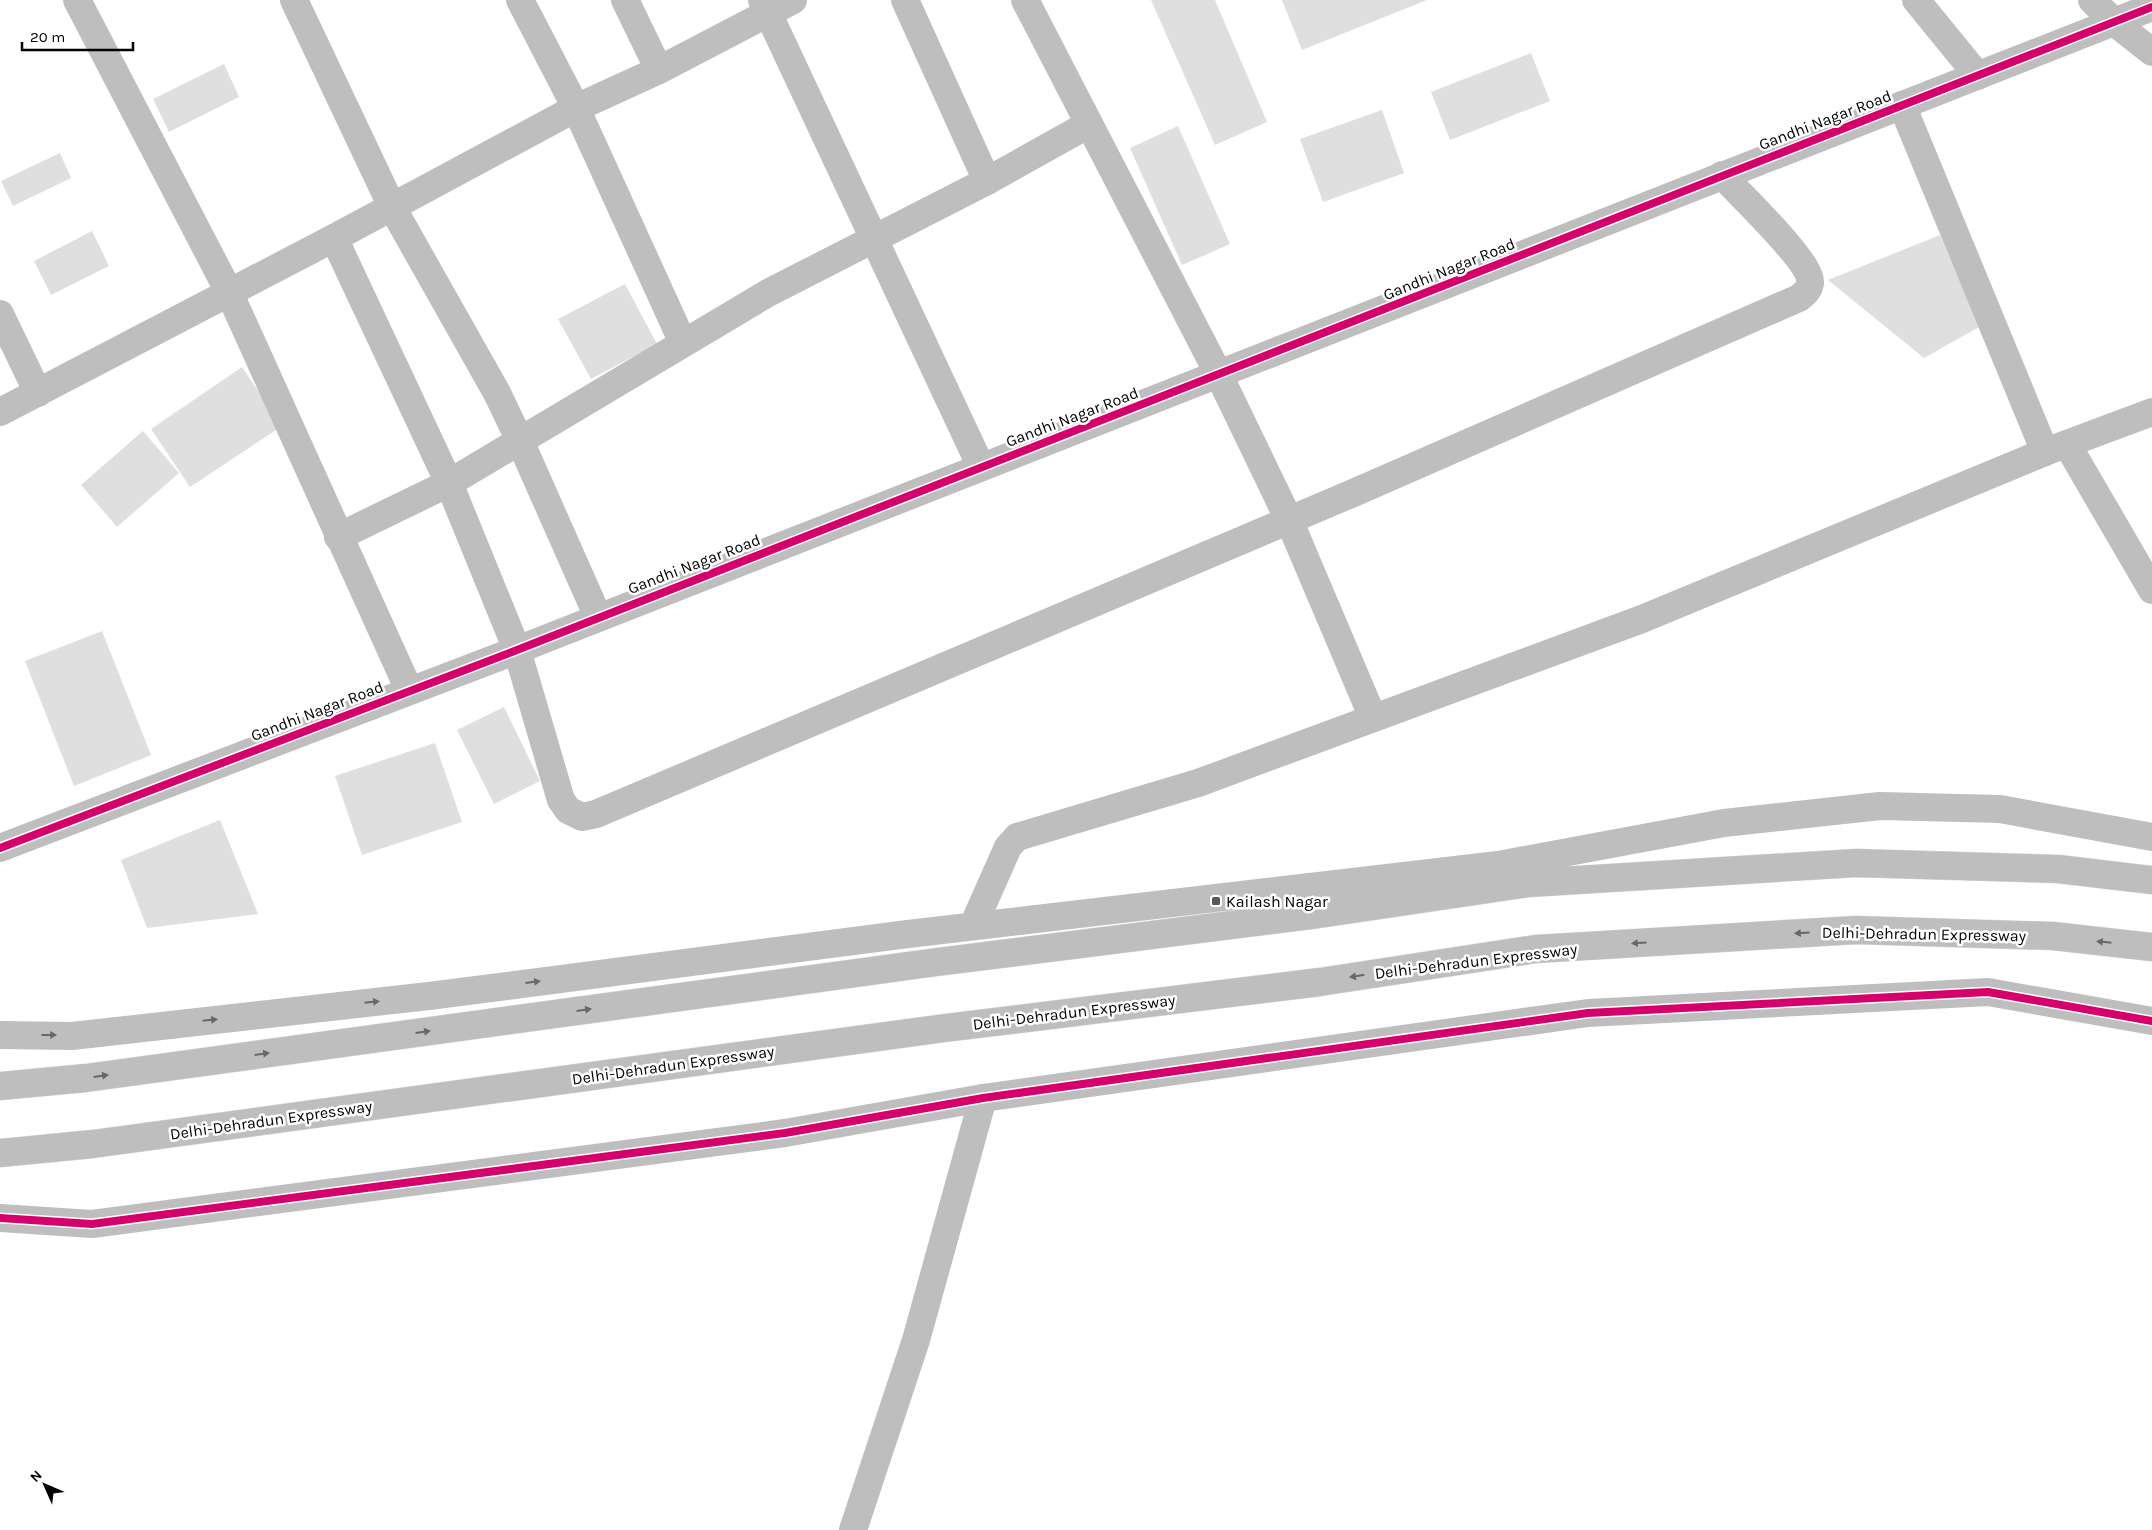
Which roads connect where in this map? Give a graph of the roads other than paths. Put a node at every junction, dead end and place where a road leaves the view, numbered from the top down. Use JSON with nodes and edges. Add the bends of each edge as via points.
{"nodes":[{"id":1,"x":77,"y":0,"type":"edge"},
{"id":2,"x":294,"y":0,"type":"edge"},
{"id":3,"x":520,"y":0,"type":"edge"},
{"id":4,"x":626,"y":0,"type":"edge"},
{"id":5,"x":793,"y":0,"type":"edge"},
{"id":6,"x":905,"y":0,"type":"edge"},
{"id":7,"x":1025,"y":0,"type":"edge"},
{"id":8,"x":1916,"y":0,"type":"edge"},
{"id":9,"x":2092,"y":0,"type":"edge"},
{"id":10,"x":765,"y":6,"type":"edge"},
{"id":11,"x":2152,"y":8,"type":"edge"},
{"id":12,"x":2114,"y":22,"type":"junction"},
{"id":13,"x":2152,"y":52,"type":"edge"},
{"id":14,"x":659,"y":70,"type":"junction"},
{"id":15,"x":1978,"y":76,"type":"junction"},
{"id":16,"x":1902,"y":105,"type":"junction"},
{"id":17,"x":576,"y":108,"type":"junction"},
{"id":18,"x":1089,"y":124,"type":"junction"},
{"id":19,"x":1722,"y":175,"type":"junction"},
{"id":20,"x":987,"y":181,"type":"junction"},
{"id":21,"x":392,"y":207,"type":"junction"},
{"id":22,"x":334,"y":238,"type":"junction"},
{"id":23,"x":874,"y":238,"type":"junction"},
{"id":24,"x":229,"y":292,"type":"junction"},
{"id":25,"x":0,"y":314,"type":"edge"},
{"id":26,"x":683,"y":343,"type":"junction"},
{"id":27,"x":1219,"y":375,"type":"junction"},
{"id":28,"x":38,"y":393,"type":"junction"},
{"id":29,"x":0,"y":412,"type":"edge"},
{"id":30,"x":2152,"y":412,"type":"edge"},
{"id":31,"x":520,"y":441,"type":"junction"},
{"id":32,"x":2056,"y":448,"type":"junction"},
{"id":33,"x":981,"y":467,"type":"junction"},
{"id":34,"x":449,"y":483,"type":"junction"},
{"id":35,"x":1289,"y":520,"type":"junction"},
{"id":36,"x":338,"y":537,"type":"junction"},
{"id":37,"x":2152,"y":590,"type":"edge"},
{"id":38,"x":598,"y":617,"type":"junction"},
{"id":39,"x":517,"y":650,"type":"junction"},
{"id":40,"x":409,"y":690,"type":"junction"},
{"id":41,"x":1372,"y":718,"type":"junction"},
{"id":42,"x":2152,"y":837,"type":"edge"},
{"id":43,"x":0,"y":848,"type":"edge"},
{"id":44,"x":2152,"y":880,"type":"edge"},
{"id":45,"x":973,"y":926,"type":"junction"},
{"id":46,"x":2152,"y":947,"type":"edge"},
{"id":47,"x":2152,"y":1021,"type":"edge"},
{"id":48,"x":0,"y":1035,"type":"edge"},
{"id":49,"x":0,"y":1086,"type":"edge"},
{"id":50,"x":982,"y":1098,"type":"junction"},
{"id":51,"x":0,"y":1153,"type":"edge"},
{"id":52,"x":0,"y":1218,"type":"edge"},
{"id":53,"x":853,"y":1530,"type":"edge"}],
"edges":[{"from":1,"to":24,"type":"main road"},
{"from":2,"to":21,"type":"main road"},
{"from":3,"to":17,"type":"main road"},
{"from":4,"to":14,"type":"main road"},
{"from":5,"to":10,"type":"main road"},
{"from":6,"to":20,"type":"main road"},
{"from":7,"to":18,"type":"main road"},
{"from":8,"to":15,"type":"main road"},
{"from":9,"to":12,"type":"main road"},
{"from":10,"to":14,"type":"main road"},
{"from":10,"to":23,"type":"main road"},
{"from":11,"to":12,"type":"main road","name":"Gandhi Nagar Road"},
{"from":12,"to":13,"type":"main road"},
{"from":12,"to":15,"type":"main road","name":"Gandhi Nagar Road"},
{"from":14,"to":17,"type":"main road"},
{"from":15,"to":16,"type":"main road","name":"Gandhi Nagar Road"},
{"from":16,"to":19,"type":"main road","name":"Gandhi Nagar Road"},
{"from":16,"to":32,"type":"main road"},
{"from":17,"to":21,"type":"main road"},
{"from":17,"to":26,"type":"main road"},
{"from":18,"to":20,"type":"main road"},
{"from":18,"to":27,"type":"main road"},
{"from":19,"to":27,"type":"main road","name":"Gandhi Nagar Road"},
{"from":19,"to":35,"type":"main road","via":[[1798,257],[1808,273],[1808,291],[1772,310]]},
{"from":20,"to":23,"type":"main road"},
{"from":21,"to":22,"type":"main road"},
{"from":21,"to":31,"type":"main road","via":[[497,393]]},
{"from":22,"to":24,"type":"main road"},
{"from":22,"to":34,"type":"main road"},
{"from":23,"to":26,"type":"main road","via":[[768,292]]},
{"from":23,"to":33,"type":"main road"},
{"from":24,"to":28,"type":"main road"},
{"from":24,"to":36,"type":"main road"},
{"from":25,"to":28,"type":"main road"},
{"from":26,"to":31,"type":"main road"},
{"from":27,"to":33,"type":"main road","name":"Gandhi Nagar Road"},
{"from":27,"to":35,"type":"main road"},
{"from":28,"to":29,"type":"main road"},
{"from":30,"to":32,"type":"main road"},
{"from":31,"to":34,"type":"main road"},
{"from":31,"to":38,"type":"main road"},
{"from":32,"to":37,"type":"main road"},
{"from":32,"to":41,"type":"main road","via":[[1642,619]]},
{"from":33,"to":38,"type":"main road","name":"Gandhi Nagar Road"},
{"from":34,"to":36,"type":"main road"},
{"from":34,"to":39,"type":"main road"},
{"from":35,"to":39,"type":"main road","via":[[596,814],[582,817],[568,810],[561,800]]},
{"from":35,"to":41,"type":"main road"},
{"from":36,"to":40,"type":"main road"},
{"from":38,"to":39,"type":"main road","name":"Gandhi Nagar Road"},
{"from":39,"to":40,"type":"main road","name":"Gandhi Nagar Road"},
{"from":40,"to":43,"type":"main road","name":"Gandhi Nagar Road"},
{"from":41,"to":45,"type":"main road","via":[[1198,783],[1017,837],[1008,847]]},
{"from":42,"to":45,"type":"main road","via":[[2000,809],[1880,806],[1724,823],[1498,865]]},
{"from":49,"to":44,"type":"main road","one_way":true,"via":[[96,1077],[850,974],[1312,915],[1529,883],[1856,863],[2058,869]]},
{"from":48,"to":45,"type":"main road","one_way":true,"via":[[72,1036],[429,996]]},
{"from":46,"to":51,"type":"main road","name":"Delhi-Dehradun Expressway","one_way":true,"via":[[2053,936],[1856,930],[1536,949],[1320,982],[945,1028],[93,1144]]},
{"from":47,"to":50,"type":"main road","via":[[1988,992],[1588,1013]]},
{"from":50,"to":52,"type":"main road","via":[[785,1133],[92,1224]]},
{"from":50,"to":53,"type":"main road","via":[[916,1340]]}]}
